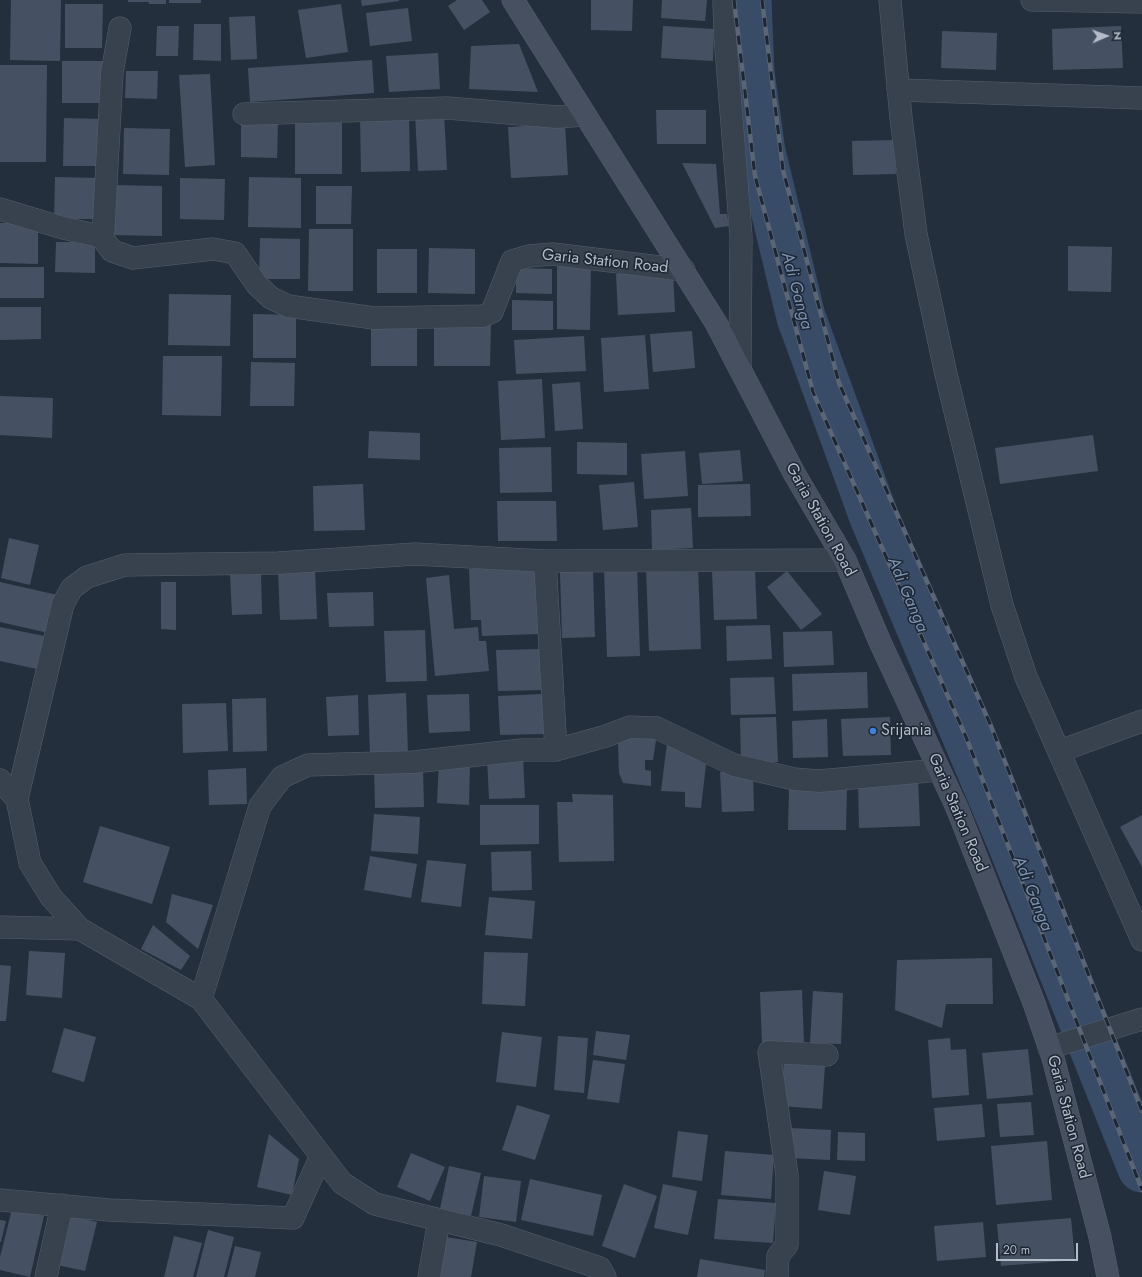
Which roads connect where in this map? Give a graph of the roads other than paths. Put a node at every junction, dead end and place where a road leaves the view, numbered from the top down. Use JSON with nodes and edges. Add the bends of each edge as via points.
{"nodes":[{"id":1,"x":512,"y":0,"type":"edge"},
{"id":2,"x":724,"y":0,"type":"edge"},
{"id":3,"x":890,"y":0,"type":"edge"},
{"id":4,"x":1032,"y":0,"type":"edge"},
{"id":5,"x":1142,"y":2,"type":"edge"},
{"id":6,"x":120,"y":28,"type":"dead end"},
{"id":7,"x":898,"y":90,"type":"junction"},
{"id":8,"x":1142,"y":98,"type":"edge"},
{"id":9,"x":244,"y":114,"type":"dead end"},
{"id":10,"x":584,"y":115,"type":"junction"},
{"id":11,"x":0,"y":209,"type":"edge"},
{"id":12,"x":103,"y":239,"type":"junction"},
{"id":13,"x":684,"y":270,"type":"junction"},
{"id":14,"x":740,"y":369,"type":"junction"},
{"id":15,"x":845,"y":560,"type":"junction"},
{"id":16,"x":545,"y":561,"type":"junction"},
{"id":17,"x":1142,"y":720,"type":"edge"},
{"id":18,"x":556,"y":750,"type":"junction"},
{"id":19,"x":1060,"y":751,"type":"junction"},
{"id":20,"x":939,"y":770,"type":"junction"},
{"id":21,"x":0,"y":780,"type":"edge"},
{"id":22,"x":17,"y":799,"type":"junction"},
{"id":23,"x":0,"y":927,"type":"edge"},
{"id":24,"x":80,"y":929,"type":"junction"},
{"id":25,"x":1142,"y":940,"type":"edge"},
{"id":26,"x":201,"y":998,"type":"junction"},
{"id":27,"x":1142,"y":1019,"type":"edge"},
{"id":28,"x":1049,"y":1048,"type":"junction"},
{"id":29,"x":827,"y":1055,"type":"dead end"},
{"id":30,"x":321,"y":1156,"type":"junction"},
{"id":31,"x":0,"y":1200,"type":"edge"},
{"id":32,"x":62,"y":1205,"type":"junction"},
{"id":33,"x":439,"y":1220,"type":"junction"},
{"id":34,"x":46,"y":1277,"type":"edge"},
{"id":35,"x":429,"y":1277,"type":"edge"},
{"id":36,"x":605,"y":1277,"type":"edge"},
{"id":37,"x":777,"y":1277,"type":"edge"},
{"id":38,"x":1108,"y":1277,"type":"edge"}],
"edges":[{"from":1,"to":10,"type":"main road","name":"Garia Station Road"},
{"from":2,"to":14,"type":"street","via":[[741,236]]},
{"from":3,"to":7,"type":"street"},
{"from":4,"to":5,"type":"street"},
{"from":6,"to":12,"type":"street","via":[[112,73]]},
{"from":7,"to":8,"type":"street"},
{"from":7,"to":19,"type":"street","via":[[916,234],[972,487],[1002,605],[1026,677]]},
{"from":9,"to":10,"type":"street","via":[[447,108],[557,117]]},
{"from":10,"to":13,"type":"main road","name":"Garia Station Road"},
{"from":11,"to":12,"type":"street","name":"Garia Station Road"},
{"from":12,"to":13,"type":"street","name":"Garia Station Road","via":[[112,250],[133,258],[213,249],[235,252],[257,284],[271,298],[288,306],[374,318],[483,316],[492,312],[512,261],[529,256],[552,254]]},
{"from":13,"to":14,"type":"main road","name":"Garia Station Road"},
{"from":14,"to":15,"type":"main road","name":"Garia Station Road","via":[[794,473]]},
{"from":15,"to":16,"type":"street"},
{"from":15,"to":20,"type":"main road","name":"Garia Station Road"},
{"from":16,"to":18,"type":"street"},
{"from":16,"to":22,"type":"street","via":[[415,554],[278,563],[125,565],[87,577],[72,588],[63,604]]},
{"from":17,"to":19,"type":"street"},
{"from":18,"to":20,"type":"street","via":[[630,727],[657,728],[734,765],[794,779],[819,781]]},
{"from":18,"to":26,"type":"street","via":[[522,750],[414,762],[308,765],[282,777],[260,806]]},
{"from":19,"to":25,"type":"street"},
{"from":20,"to":28,"type":"main road","name":"Garia Station Road","via":[[1009,938]]},
{"from":21,"to":22,"type":"street"},
{"from":22,"to":24,"type":"street","via":[[30,863],[51,897]]},
{"from":23,"to":24,"type":"street"},
{"from":24,"to":26,"type":"street"},
{"from":26,"to":30,"type":"street"},
{"from":27,"to":28,"type":"street"},
{"from":28,"to":38,"type":"main road","name":"Garia Station Road","via":[[1078,1148]]},
{"from":29,"to":37,"type":"street","via":[[768,1052],[787,1175],[787,1244],[778,1256]]},
{"from":30,"to":32,"type":"street","via":[[293,1218],[109,1210]]},
{"from":30,"to":33,"type":"street","via":[[342,1183],[374,1204]]},
{"from":31,"to":32,"type":"street"},
{"from":32,"to":34,"type":"street"},
{"from":33,"to":35,"type":"street"},
{"from":33,"to":36,"type":"street","via":[[501,1235],[600,1268]]}]}
